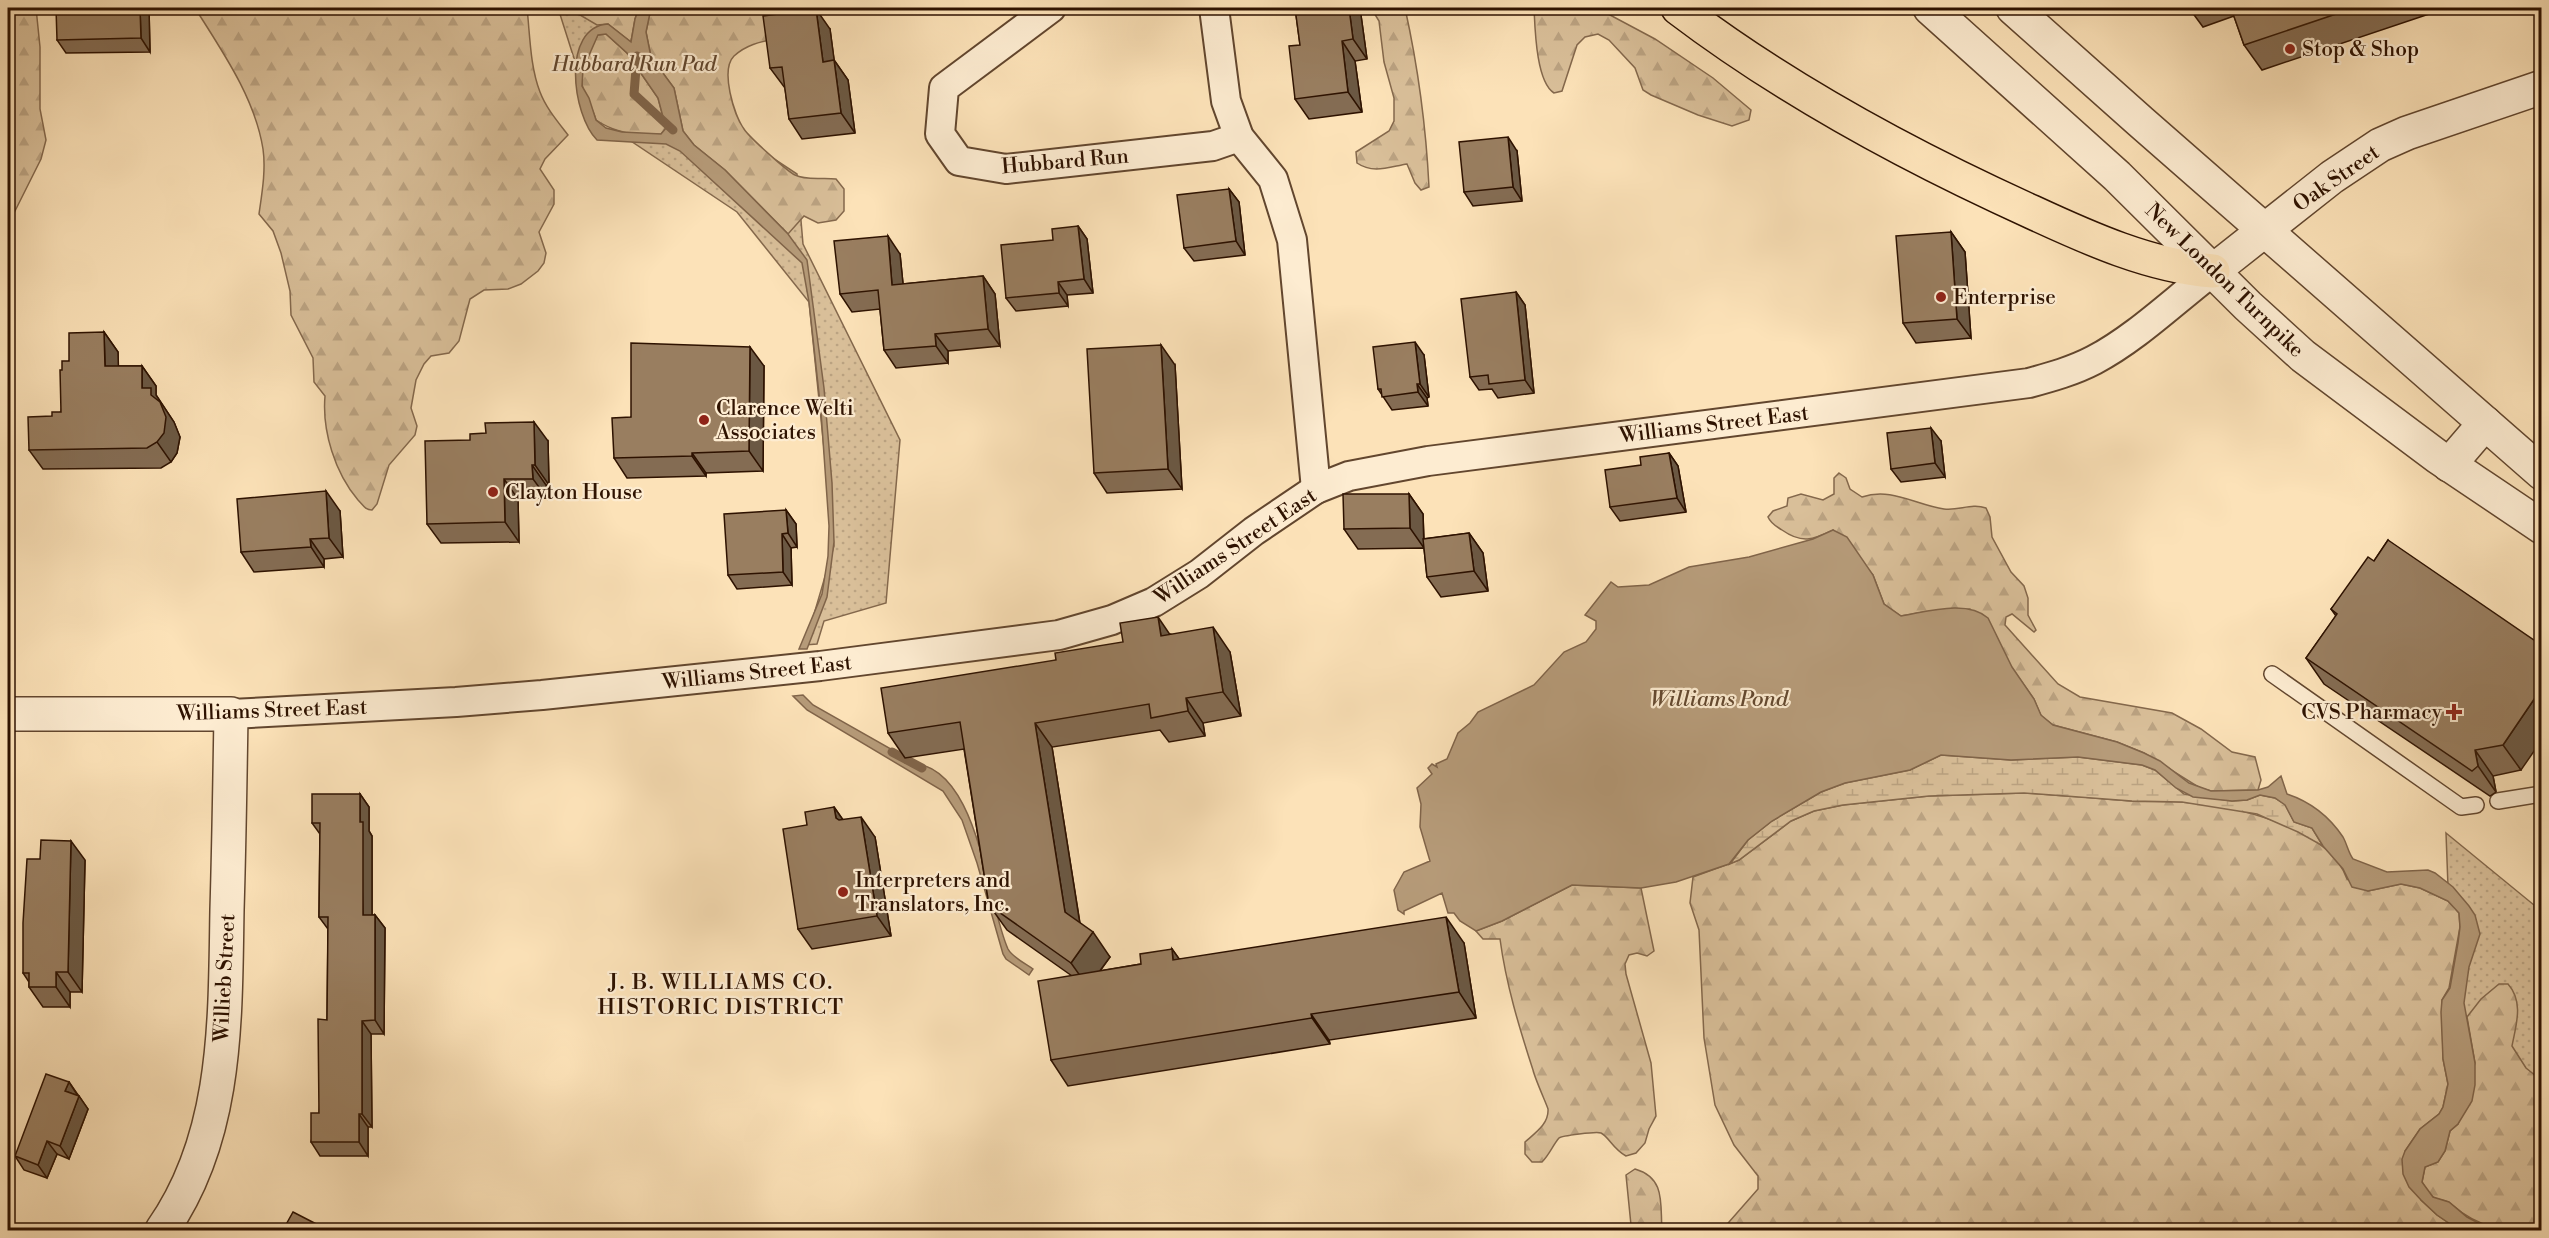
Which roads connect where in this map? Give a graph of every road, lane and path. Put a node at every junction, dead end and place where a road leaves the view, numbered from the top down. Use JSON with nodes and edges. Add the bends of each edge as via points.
{"nodes":[{"id":1,"x":1051,"y":8,"type":"edge"},
{"id":2,"x":1214,"y":8,"type":"edge"},
{"id":3,"x":1678,"y":8,"type":"edge"},
{"id":4,"x":1930,"y":8,"type":"edge"},
{"id":5,"x":2013,"y":8,"type":"edge"},
{"id":6,"x":2541,"y":87,"type":"edge"},
{"id":7,"x":1239,"y":137,"type":"junction"},
{"id":8,"x":2264,"y":230,"type":"junction"},
{"id":9,"x":2212,"y":271,"type":"junction"},
{"id":10,"x":2485,"y":423,"type":"junction"},
{"id":11,"x":2449,"y":465,"type":"junction"},
{"id":12,"x":2541,"y":473,"type":"edge"},
{"id":13,"x":1316,"y":489,"type":"junction"},
{"id":14,"x":2541,"y":527,"type":"edge"},
{"id":15,"x":2272,"y":674,"type":"dead end"},
{"id":16,"x":8,"y":714,"type":"edge"},
{"id":17,"x":231,"y":714,"type":"junction"},
{"id":18,"x":2541,"y":794,"type":"edge"},
{"id":19,"x":2498,"y":801,"type":"dead end"},
{"id":20,"x":2476,"y":805,"type":"dead end"},
{"id":21,"x":162,"y":1230,"type":"edge"}],
"edges":[{"from":1,"to":7,"type":"street","name":"Hubbard Run","via":[[944,88],[940,134],[959,161],[1006,169],[1213,146]]},
{"from":2,"to":7,"type":"street","via":[[1226,101]]},
{"from":3,"to":9,"type":"highway","via":[[1821,103],[1979,188],[2126,250]]},
{"from":4,"to":9,"type":"street","name":"New London Turnpike","via":[[2117,176]]},
{"from":5,"to":8,"type":"street"},
{"from":6,"to":8,"type":"street","name":"Oak Street","via":[[2380,145]]},
{"from":7,"to":13,"type":"street","via":[[1273,179],[1292,240]]},
{"from":8,"to":9,"type":"street","name":"Oak Street"},
{"from":8,"to":10,"type":"street"},
{"from":9,"to":11,"type":"street","name":"New London Turnpike","via":[[2303,356]]},
{"from":9,"to":13,"type":"street","name":"Williams Street East","via":[[2096,359],[2029,383],[1428,461],[1349,476]]},
{"from":10,"to":11,"type":"street"},
{"from":10,"to":12,"type":"street"},
{"from":11,"to":14,"type":"street","name":"New London Turnpike"},
{"from":13,"to":17,"type":"street","name":"Williams Street East","via":[[1154,602],[1113,620],[1059,634],[844,663],[552,694]]},
{"from":15,"to":20,"type":"lane","via":[[2461,807]]},
{"from":16,"to":17,"type":"street","name":"Williams Street East"},
{"from":17,"to":21,"type":"street","name":"Willieb Street","via":[[226,979],[218,1082],[212,1123],[198,1166]]},
{"from":18,"to":19,"type":"lane"}]}
